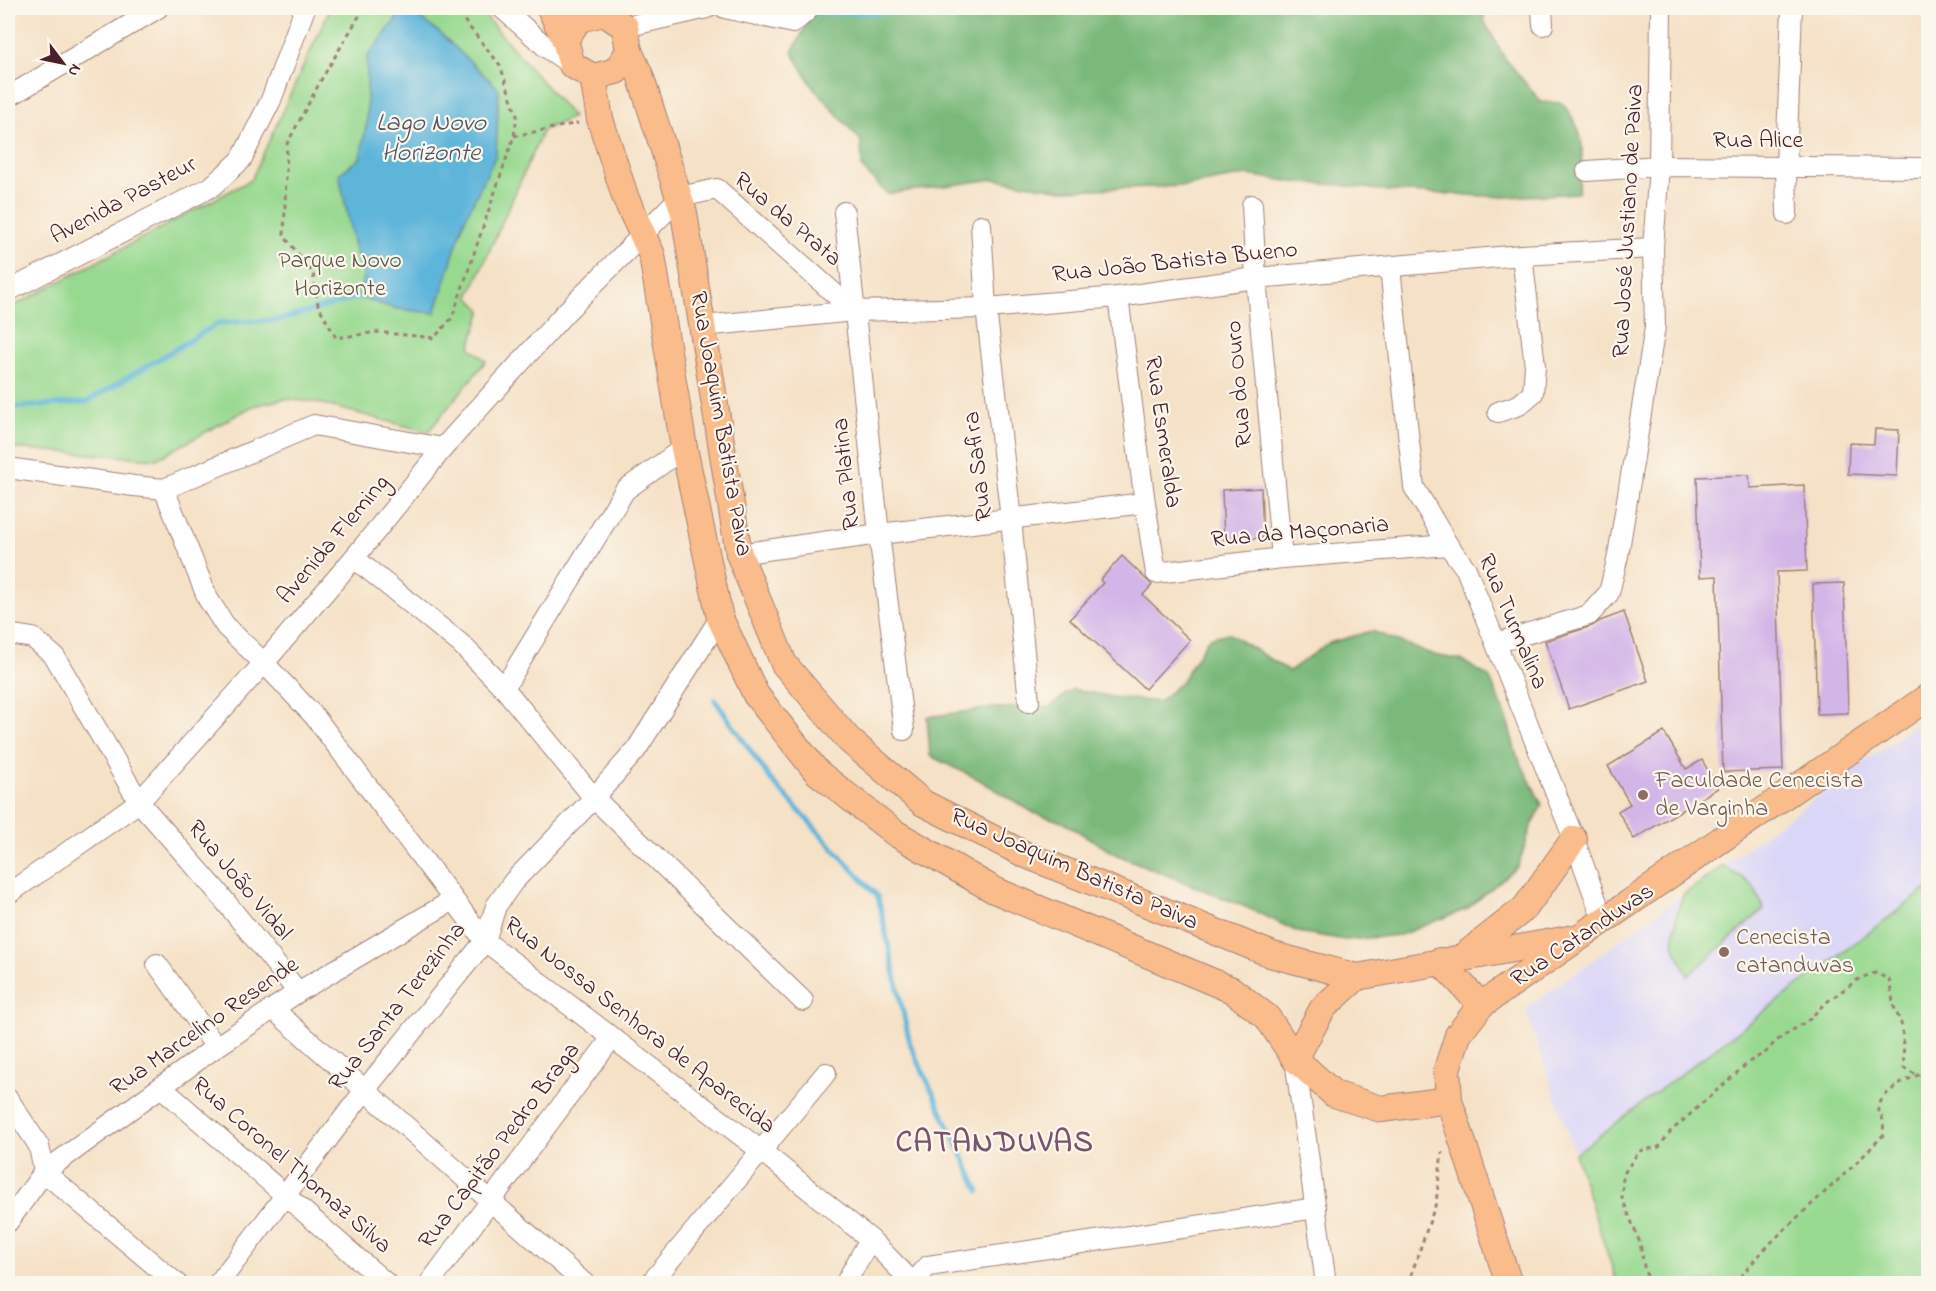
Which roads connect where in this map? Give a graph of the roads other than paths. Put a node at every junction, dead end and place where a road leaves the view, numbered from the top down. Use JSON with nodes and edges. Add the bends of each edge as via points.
{"nodes":[{"id":1,"x":305,"y":8,"type":"edge"},
{"id":2,"x":502,"y":8,"type":"edge"},
{"id":3,"x":550,"y":8,"type":"edge"},
{"id":4,"x":707,"y":8,"type":"edge"},
{"id":5,"x":725,"y":8,"type":"edge"},
{"id":6,"x":806,"y":8,"type":"edge"},
{"id":7,"x":1662,"y":8,"type":"edge"},
{"id":8,"x":1792,"y":8,"type":"edge"},
{"id":9,"x":154,"y":9,"type":"edge"},
{"id":10,"x":601,"y":10,"type":"edge"},
{"id":11,"x":627,"y":39,"type":"junction"},
{"id":12,"x":565,"y":40,"type":"junction"},
{"id":13,"x":583,"y":71,"type":"junction"},
{"id":14,"x":8,"y":97,"type":"edge"},
{"id":15,"x":1659,"y":166,"type":"junction"},
{"id":16,"x":1786,"y":167,"type":"junction"},
{"id":17,"x":1929,"y":168,"type":"edge"},
{"id":18,"x":1587,"y":171,"type":"dead end"},
{"id":19,"x":680,"y":197,"type":"junction"},
{"id":20,"x":1252,"y":205,"type":"dead end"},
{"id":21,"x":844,"y":212,"type":"dead end"},
{"id":22,"x":1787,"y":214,"type":"dead end"},
{"id":23,"x":981,"y":225,"type":"dead end"},
{"id":24,"x":641,"y":234,"type":"junction"},
{"id":25,"x":1653,"y":248,"type":"junction"},
{"id":26,"x":1522,"y":255,"type":"junction"},
{"id":27,"x":1390,"y":268,"type":"junction"},
{"id":28,"x":1256,"y":278,"type":"junction"},
{"id":29,"x":8,"y":291,"type":"edge"},
{"id":30,"x":1118,"y":297,"type":"junction"},
{"id":31,"x":986,"y":308,"type":"junction"},
{"id":32,"x":854,"y":311,"type":"junction"},
{"id":33,"x":703,"y":326,"type":"junction"},
{"id":34,"x":1498,"y":412,"type":"dead end"},
{"id":35,"x":443,"y":448,"type":"junction"},
{"id":36,"x":684,"y":448,"type":"junction"},
{"id":37,"x":8,"y":468,"type":"edge"},
{"id":38,"x":164,"y":489,"type":"junction"},
{"id":39,"x":1145,"y":503,"type":"junction"},
{"id":40,"x":1011,"y":519,"type":"junction"},
{"id":41,"x":879,"y":534,"type":"junction"},
{"id":42,"x":1448,"y":545,"type":"junction"},
{"id":43,"x":739,"y":554,"type":"junction"},
{"id":44,"x":354,"y":558,"type":"junction"},
{"id":45,"x":1282,"y":558,"type":"junction"},
{"id":46,"x":1156,"y":573,"type":"joint"},
{"id":47,"x":720,"y":618,"type":"junction"},
{"id":48,"x":8,"y":634,"type":"edge"},
{"id":49,"x":1496,"y":644,"type":"junction"},
{"id":50,"x":264,"y":663,"type":"junction"},
{"id":51,"x":504,"y":688,"type":"junction"},
{"id":52,"x":1929,"y":697,"type":"edge"},
{"id":53,"x":1029,"y":702,"type":"dead end"},
{"id":54,"x":904,"y":730,"type":"dead end"},
{"id":55,"x":594,"y":798,"type":"junction"},
{"id":56,"x":140,"y":802,"type":"junction"},
{"id":57,"x":1574,"y":839,"type":"junction"},
{"id":58,"x":8,"y":894,"type":"edge"},
{"id":59,"x":453,"y":900,"type":"junction"},
{"id":60,"x":1604,"y":921,"type":"junction"},
{"id":61,"x":1580,"y":937,"type":"junction"},
{"id":62,"x":486,"y":941,"type":"junction"},
{"id":63,"x":1451,"y":959,"type":"junction"},
{"id":64,"x":157,"y":964,"type":"dead end"},
{"id":65,"x":1357,"y":977,"type":"junction"},
{"id":66,"x":298,"y":992,"type":"junction"},
{"id":67,"x":803,"y":1001,"type":"dead end"},
{"id":68,"x":1481,"y":1005,"type":"junction"},
{"id":69,"x":273,"y":1009,"type":"junction"},
{"id":70,"x":611,"y":1039,"type":"junction"},
{"id":71,"x":216,"y":1047,"type":"junction"},
{"id":72,"x":1295,"y":1059,"type":"junction"},
{"id":73,"x":826,"y":1073,"type":"dead end"},
{"id":74,"x":161,"y":1088,"type":"junction"},
{"id":75,"x":365,"y":1090,"type":"junction"},
{"id":76,"x":8,"y":1099,"type":"edge"},
{"id":77,"x":1449,"y":1100,"type":"junction"},
{"id":78,"x":760,"y":1150,"type":"junction"},
{"id":79,"x":44,"y":1172,"type":"junction"},
{"id":80,"x":286,"y":1196,"type":"junction"},
{"id":81,"x":491,"y":1201,"type":"junction"},
{"id":82,"x":1316,"y":1208,"type":"junction"},
{"id":83,"x":8,"y":1222,"type":"edge"},
{"id":84,"x":870,"y":1239,"type":"junction"},
{"id":85,"x":914,"y":1283,"type":"edge"},
{"id":86,"x":177,"y":1284,"type":"edge"},
{"id":87,"x":218,"y":1284,"type":"edge"},
{"id":88,"x":387,"y":1284,"type":"edge"},
{"id":89,"x":429,"y":1284,"type":"edge"},
{"id":90,"x":585,"y":1284,"type":"edge"},
{"id":91,"x":650,"y":1284,"type":"edge"},
{"id":92,"x":844,"y":1284,"type":"edge"},
{"id":93,"x":1326,"y":1284,"type":"edge"},
{"id":94,"x":1509,"y":1284,"type":"edge"}],
"edges":[{"from":1,"to":29,"type":"street","name":"Avenida Pasteur","via":[[271,100],[240,160],[211,187]]},
{"from":2,"to":13,"type":"street","via":[[548,48]]},
{"from":3,"to":12,"type":"main road","name":"Rua Joaquim Batista Paiva"},
{"from":4,"to":11,"type":"street"},
{"from":5,"to":6,"type":"street","via":[[793,23]]},
{"from":7,"to":15,"type":"street","name":"Rua José Justiano de Paiva"},
{"from":8,"to":16,"type":"street"},
{"from":9,"to":14,"type":"street"},
{"from":10,"to":11,"type":"main road"},
{"from":10,"to":12,"type":"main road","via":[[579,19]]},
{"from":11,"to":13,"type":"main road","via":[[616,71]]},
{"from":11,"to":19,"type":"main road","name":"Rua Joaquim Batista Paiva"},
{"from":12,"to":13,"type":"main road","name":"Rua Joaquim Batista Paiva"},
{"from":13,"to":24,"type":"main road","name":"Rua Joaquim Batista Paiva"},
{"from":15,"to":16,"type":"street","name":"Rua Alice"},
{"from":15,"to":18,"type":"street","name":"Rua Alice"},
{"from":15,"to":25,"type":"street","name":"Rua José Justiano de Paiva"},
{"from":16,"to":17,"type":"street","name":"Rua Alice"},
{"from":16,"to":22,"type":"street"},
{"from":19,"to":24,"type":"street","name":"Avenida Fleming"},
{"from":19,"to":32,"type":"street","name":"Rua da Prata","via":[[717,189]]},
{"from":19,"to":33,"type":"main road","name":"Rua Joaquim Batista Paiva"},
{"from":20,"to":28,"type":"street","name":"Rua do Ouro"},
{"from":21,"to":32,"type":"street","name":"Rua Platina"},
{"from":23,"to":31,"type":"street","name":"Rua Safira"},
{"from":24,"to":35,"type":"street","name":"Avenida Fleming"},
{"from":24,"to":36,"type":"main road","name":"Rua Joaquim Batista Paiva","via":[[652,255]]},
{"from":25,"to":26,"type":"street","name":"Rua João Batista Bueno"},
{"from":25,"to":49,"type":"street","name":"Rua José Justiano de Paiva","via":[[1655,327],[1609,593],[1589,615]]},
{"from":26,"to":27,"type":"street","name":"Rua João Batista Bueno"},
{"from":26,"to":34,"type":"street","via":[[1534,366],[1533,393],[1519,405]]},
{"from":27,"to":28,"type":"street","name":"Rua João Batista Bueno"},
{"from":27,"to":42,"type":"street","name":"Rua Turmalina","via":[[1413,487]]},
{"from":28,"to":30,"type":"street","name":"Rua João Batista Bueno"},
{"from":28,"to":45,"type":"street","name":"Rua do Ouro"},
{"from":30,"to":31,"type":"street","name":"Rua João Batista Bueno"},
{"from":30,"to":39,"type":"street","name":"Rua Esmeralda"},
{"from":31,"to":32,"type":"street","name":"Rua João Batista Bueno"},
{"from":31,"to":40,"type":"street","name":"Rua Safira"},
{"from":32,"to":33,"type":"street","name":"Rua João Batista Bueno"},
{"from":32,"to":41,"type":"street","name":"Rua Platina"},
{"from":33,"to":43,"type":"main road","name":"Rua Joaquim Batista Paiva"},
{"from":35,"to":38,"type":"street","via":[[314,425]]},
{"from":35,"to":44,"type":"street","name":"Avenida Fleming"},
{"from":36,"to":47,"type":"main road","name":"Rua Joaquim Batista Paiva"},
{"from":36,"to":51,"type":"street","via":[[626,490]]},
{"from":37,"to":38,"type":"street"},
{"from":38,"to":50,"type":"street","name":"Rua Nossa Senhora de Aparecida","via":[[208,599],[226,627]]},
{"from":39,"to":40,"type":"street"},
{"from":39,"to":46,"type":"street","name":"Rua Esmeralda"},
{"from":40,"to":41,"type":"street"},
{"from":40,"to":53,"type":"street","name":"Rua Safira"},
{"from":41,"to":43,"type":"street"},
{"from":41,"to":54,"type":"street","name":"Rua Platina"},
{"from":42,"to":45,"type":"street","name":"Rua da Maçonaria"},
{"from":42,"to":49,"type":"street","name":"Rua Turmalina","via":[[1466,569]]},
{"from":43,"to":65,"type":"main road","name":"Rua Joaquim Batista Paiva","via":[[784,664],[849,740],[923,802],[1026,855],[1273,955]]},
{"from":44,"to":50,"type":"street","name":"Avenida Fleming"},
{"from":44,"to":51,"type":"street","via":[[461,644]]},
{"from":45,"to":46,"type":"street","name":"Rua da Maçonaria"},
{"from":47,"to":55,"type":"street","name":"Rua Santa Terezinha","via":[[636,750]]},
{"from":47,"to":72,"type":"main road","name":"Rua Joaquim Batista Paiva","via":[[756,695],[816,772],[894,833],[994,890],[1232,990],[1267,1017]]},
{"from":48,"to":56,"type":"street","name":"Rua João Vidal","via":[[33,638],[55,657]]},
{"from":49,"to":57,"type":"street","name":"Rua Turmalina"},
{"from":50,"to":56,"type":"street","name":"Avenida Fleming"},
{"from":50,"to":59,"type":"street","name":"Rua Nossa Senhora de Aparecida","via":[[315,717]]},
{"from":51,"to":55,"type":"street"},
{"from":52,"to":60,"type":"main road","name":"Rua Catanduvas"},
{"from":55,"to":62,"type":"street","name":"Rua Santa Terezinha","via":[[513,882],[496,906]]},
{"from":55,"to":67,"type":"street"},
{"from":56,"to":58,"type":"street","name":"Avenida Fleming"},
{"from":56,"to":66,"type":"street","name":"Rua João Vidal"},
{"from":57,"to":60,"type":"street","name":"Rua Turmalina"},
{"from":57,"to":63,"type":"main road","via":[[1525,908]]},
{"from":59,"to":62,"type":"street","name":"Rua Nossa Senhora de Aparecida"},
{"from":59,"to":66,"type":"street","name":"Rua Marcelino Resende"},
{"from":60,"to":61,"type":"main road","name":"Rua Catanduvas"},
{"from":61,"to":63,"type":"main road","name":"Rua Joaquim Batista Paiva"},
{"from":61,"to":68,"type":"main road","name":"Rua Catanduvas"},
{"from":62,"to":70,"type":"street","name":"Rua Nossa Senhora de Aparecida"},
{"from":62,"to":75,"type":"street","name":"Rua Santa Terezinha"},
{"from":63,"to":65,"type":"main road","name":"Rua Joaquim Batista Paiva"},
{"from":63,"to":68,"type":"main road"},
{"from":64,"to":71,"type":"street"},
{"from":65,"to":72,"type":"main road","via":[[1323,1008]]},
{"from":66,"to":69,"type":"street","name":"Rua Marcelino Resende"},
{"from":68,"to":77,"type":"main road","name":"Rua Catanduvas","via":[[1458,1035],[1447,1069]]},
{"from":69,"to":71,"type":"street","name":"Rua Marcelino Resende"},
{"from":69,"to":75,"type":"street"},
{"from":70,"to":78,"type":"street","name":"Rua Nossa Senhora de Aparecida"},
{"from":70,"to":81,"type":"street","name":"Rua Capitão Pedro Braga"},
{"from":71,"to":74,"type":"street","name":"Rua Marcelino Resende"},
{"from":72,"to":77,"type":"main road","name":"Rua Joaquim Batista Paiva","via":[[1334,1094],[1381,1109]]},
{"from":72,"to":82,"type":"street"},
{"from":73,"to":78,"type":"street"},
{"from":74,"to":79,"type":"street","name":"Rua Marcelino Resende"},
{"from":74,"to":80,"type":"street","name":"Rua Coronel Thomaz Silva"},
{"from":75,"to":80,"type":"street","name":"Rua Santa Terezinha"},
{"from":75,"to":81,"type":"street"},
{"from":76,"to":79,"type":"street","via":[[39,1146]]},
{"from":77,"to":94,"type":"main road","name":"Rua Catanduvas"},
{"from":78,"to":84,"type":"street","name":"Rua Nossa Senhora de Aparecida"},
{"from":78,"to":91,"type":"street"},
{"from":79,"to":83,"type":"street","name":"Rua Marcelino Resende"},
{"from":79,"to":86,"type":"street"},
{"from":80,"to":87,"type":"street","name":"Rua Santa Terezinha"},
{"from":80,"to":88,"type":"street","name":"Rua Coronel Thomaz Silva"},
{"from":81,"to":89,"type":"street","name":"Rua Capitão Pedro Braga"},
{"from":81,"to":90,"type":"street"},
{"from":82,"to":85,"type":"street","via":[[928,1266]]},
{"from":82,"to":93,"type":"street"},
{"from":84,"to":85,"type":"street","name":"Rua Nossa Senhora de Aparecida"},
{"from":84,"to":92,"type":"street"}]}
